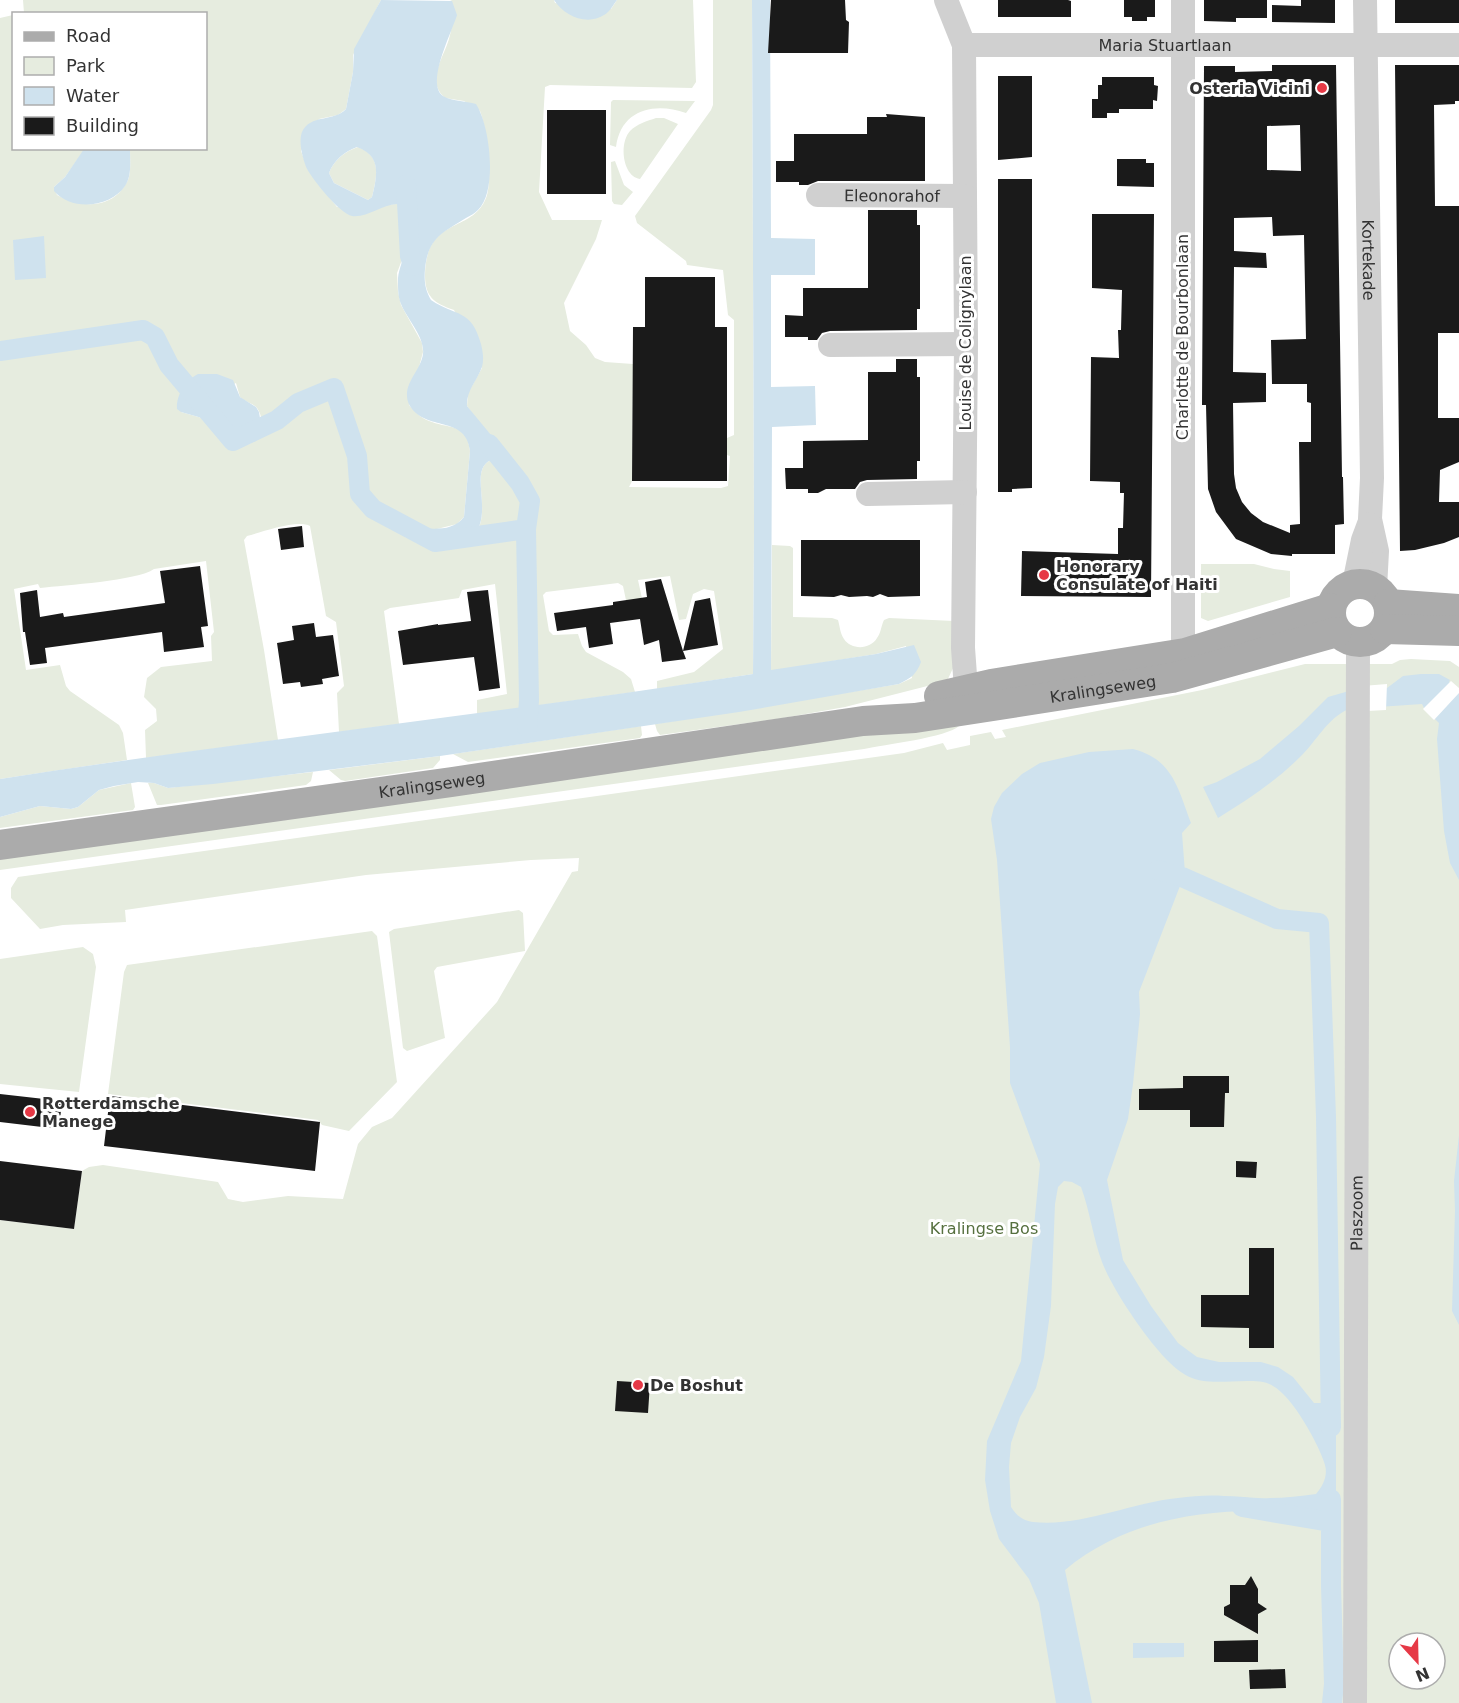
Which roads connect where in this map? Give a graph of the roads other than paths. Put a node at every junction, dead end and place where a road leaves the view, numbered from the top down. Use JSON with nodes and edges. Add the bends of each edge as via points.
{"nodes":[{"id":1,"x":946,"y":0,"type":"edge"},
{"id":2,"x":1184,"y":0,"type":"edge"},
{"id":3,"x":1365,"y":0,"type":"edge"},
{"id":4,"x":964,"y":45,"type":"junction"},
{"id":5,"x":1183,"y":45,"type":"junction"},
{"id":6,"x":1366,"y":45,"type":"junction"},
{"id":7,"x":1459,"y":45,"type":"edge"},
{"id":8,"x":819,"y":195,"type":"dead end"},
{"id":9,"x":965,"y":196,"type":"junction"},
{"id":10,"x":966,"y":344,"type":"junction"},
{"id":11,"x":830,"y":345,"type":"dead end"},
{"id":12,"x":965,"y":492,"type":"junction"},
{"id":13,"x":868,"y":494,"type":"dead end"},
{"id":14,"x":1375,"y":601,"type":"junction"},
{"id":15,"x":1459,"y":609,"type":"edge"},
{"id":16,"x":1459,"y":632,"type":"edge"},
{"id":17,"x":1346,"y":638,"type":"junction"},
{"id":18,"x":1187,"y":664,"type":"junction"},
{"id":19,"x":968,"y":699,"type":"junction"},
{"id":20,"x":0,"y":845,"type":"edge"},
{"id":21,"x":1355,"y":1703,"type":"edge"}],
"edges":[{"from":1,"to":4,"type":"street","name":"Louise de Colignylaan"},
{"from":2,"to":5,"type":"street","name":"Charlotte de Bourbonlaan"},
{"from":3,"to":6,"type":"street","name":"Kortekade"},
{"from":4,"to":5,"type":"street","name":"Maria Stuartlaan"},
{"from":4,"to":9,"type":"street","name":"Louise de Colignylaan"},
{"from":5,"to":6,"type":"street","name":"Maria Stuartlaan"},
{"from":5,"to":18,"type":"street","name":"Charlotte de Bourbonlaan","via":[[1183,639]]},
{"from":6,"to":7,"type":"street","name":"Maria Stuartlaan"},
{"from":6,"to":14,"type":"street","name":"Kortekade"},
{"from":8,"to":9,"type":"street","name":"Eleonorahof"},
{"from":9,"to":10,"type":"street","name":"Louise de Colignylaan"},
{"from":10,"to":11,"type":"street"},
{"from":10,"to":12,"type":"street","name":"Louise de Colignylaan"},
{"from":12,"to":13,"type":"street"},
{"from":12,"to":19,"type":"street","name":"Louise de Colignylaan","via":[[963,648]]},
{"from":14,"to":15,"type":"main road"},
{"from":14,"to":16,"type":"main road"},
{"from":14,"to":17,"type":"main road","name":"Kralingseweg","via":[[1373,639]]},
{"from":14,"to":17,"type":"main road","via":[[1338,592]]},
{"from":17,"to":18,"type":"main road","name":"Kralingseweg"},
{"from":17,"to":21,"type":"street","name":"Plaszoom","via":[[1358,721]]},
{"from":18,"to":19,"type":"main road","name":"Kralingseweg","via":[[991,684]]},
{"from":19,"to":20,"type":"main road","name":"Kralingseweg","via":[[915,718],[863,721]]}]}
